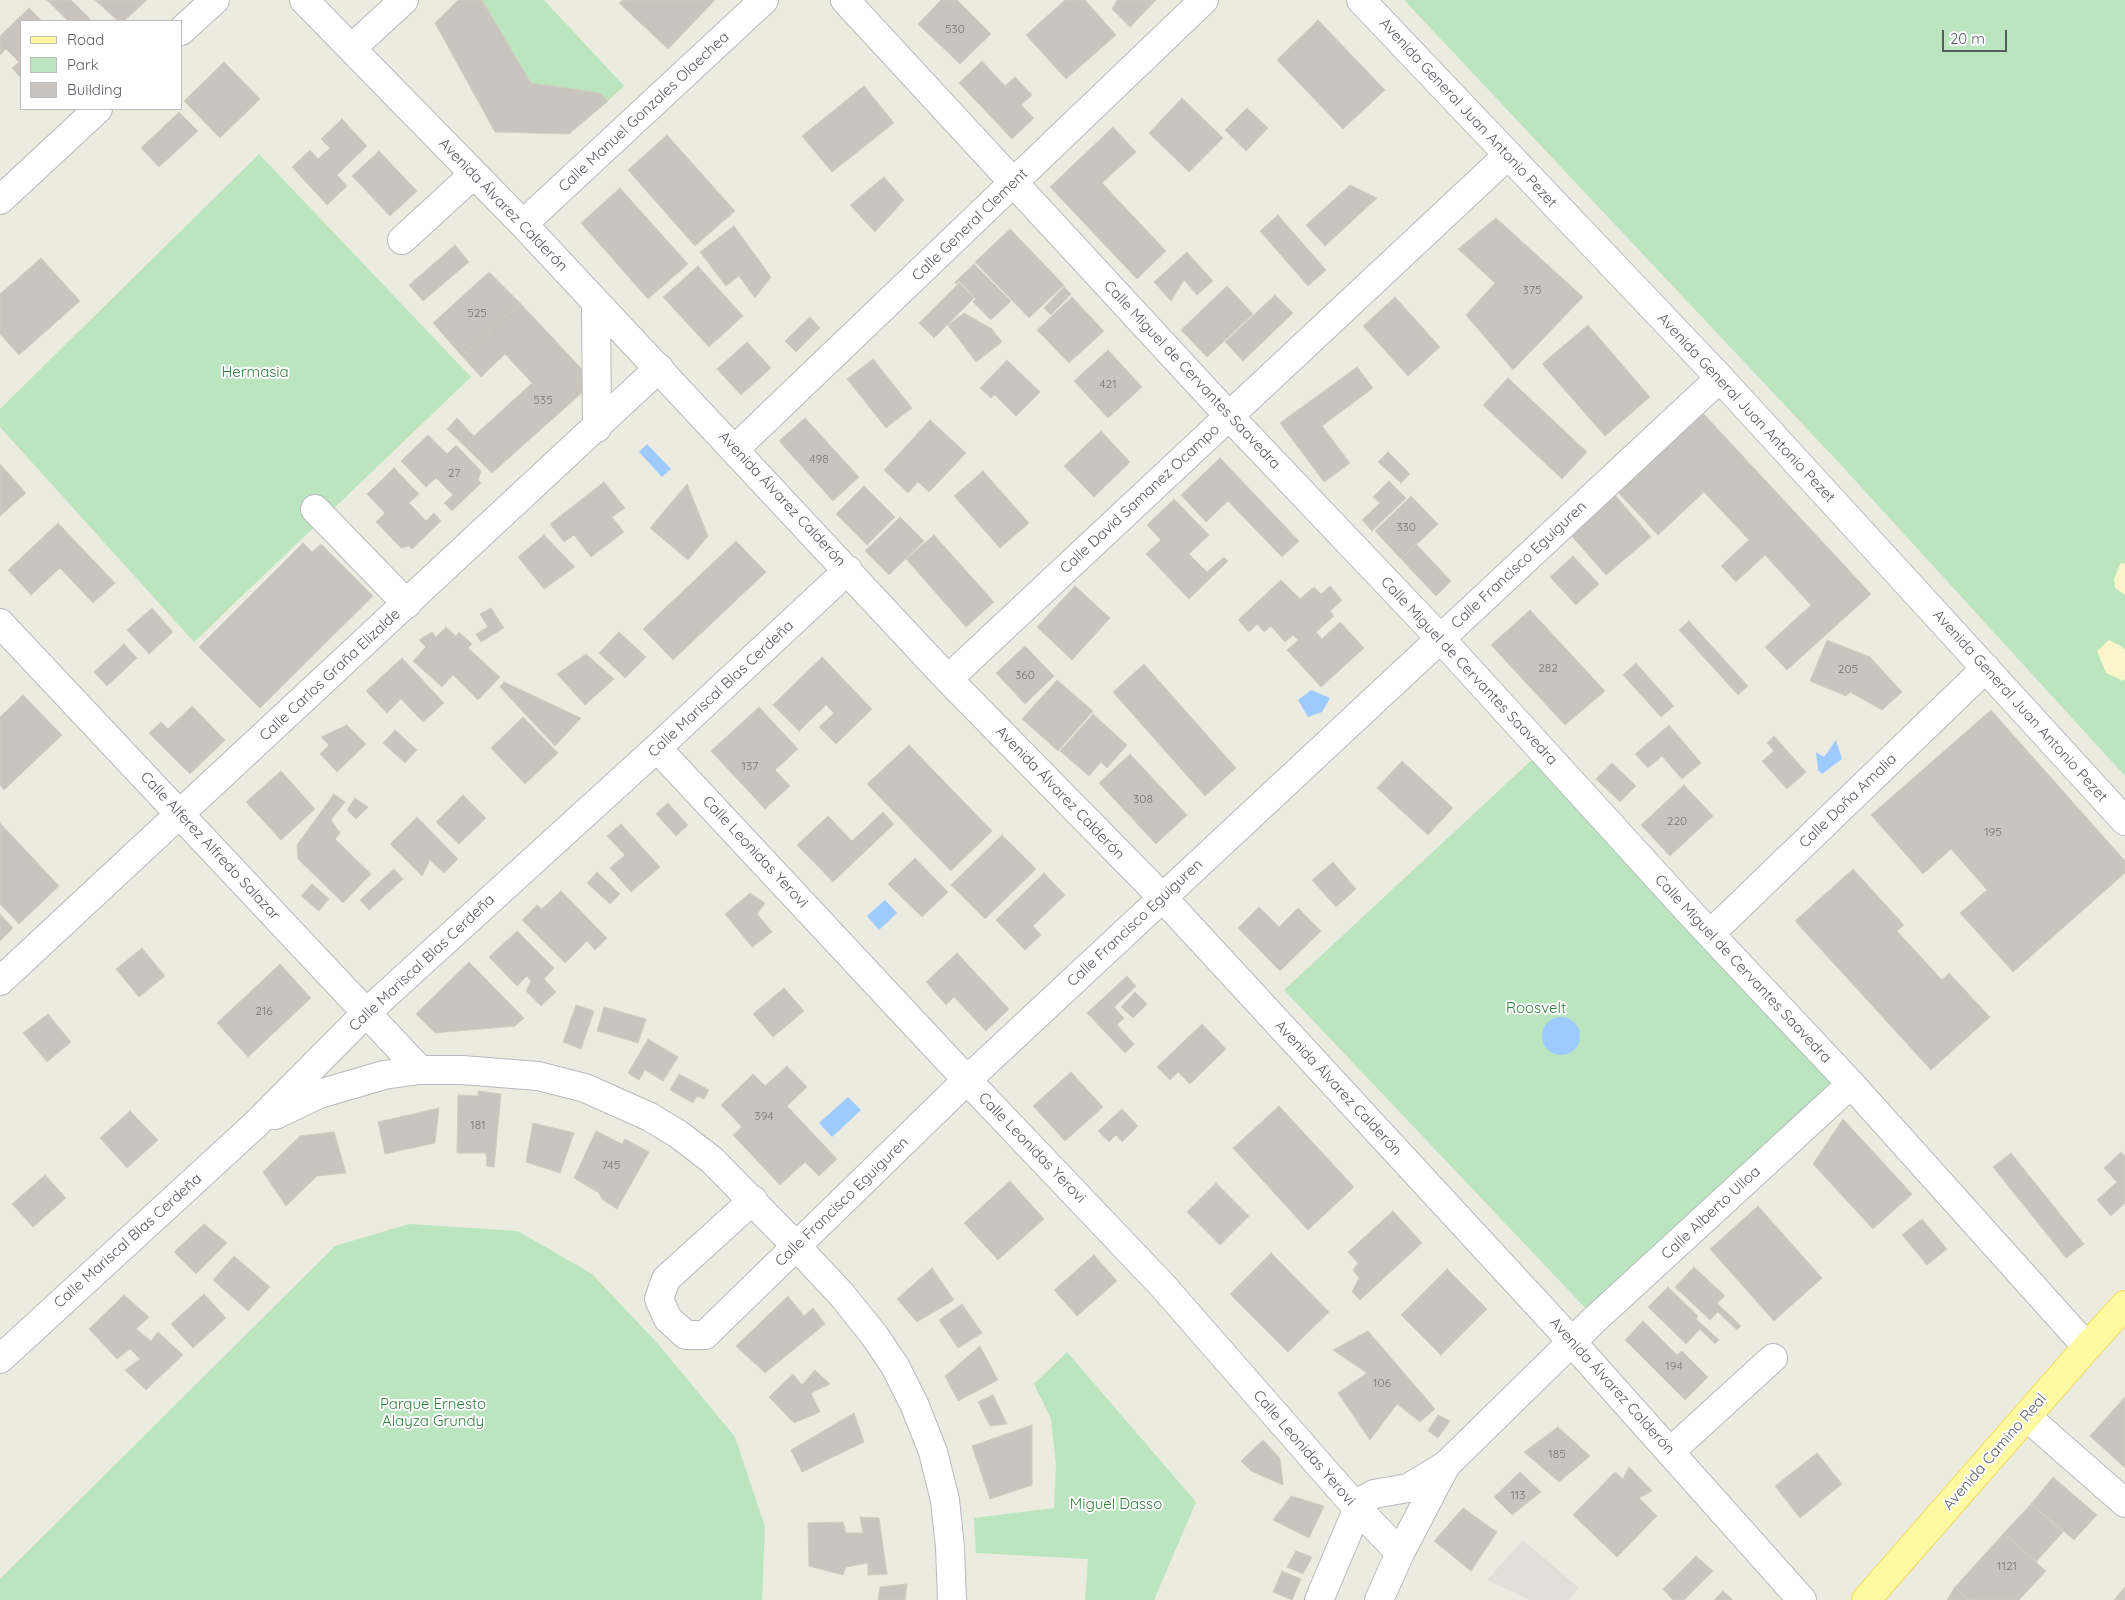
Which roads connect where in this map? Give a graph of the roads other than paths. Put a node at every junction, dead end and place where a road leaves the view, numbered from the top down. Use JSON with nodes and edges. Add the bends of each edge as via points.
{"nodes":[{"id":1,"x":215,"y":0,"type":"edge"},
{"id":2,"x":304,"y":0,"type":"edge"},
{"id":3,"x":404,"y":0,"type":"edge"},
{"id":4,"x":764,"y":0,"type":"edge"},
{"id":5,"x":845,"y":0,"type":"edge"},
{"id":6,"x":1204,"y":0,"type":"edge"},
{"id":7,"x":1361,"y":0,"type":"edge"},
{"id":8,"x":182,"y":31,"type":"edge"},
{"id":9,"x":352,"y":48,"type":"junction"},
{"id":10,"x":97,"y":110,"type":"edge"},
{"id":11,"x":1507,"y":156,"type":"junction"},
{"id":12,"x":474,"y":174,"type":"junction"},
{"id":13,"x":1014,"y":182,"type":"junction"},
{"id":14,"x":0,"y":200,"type":"edge"},
{"id":15,"x":523,"y":224,"type":"junction"},
{"id":16,"x":402,"y":240,"type":"dead end"},
{"id":17,"x":596,"y":303,"type":"junction"},
{"id":18,"x":659,"y":368,"type":"junction"},
{"id":19,"x":1720,"y":378,"type":"junction"},
{"id":20,"x":1229,"y":416,"type":"junction"},
{"id":21,"x":597,"y":428,"type":"junction"},
{"id":22,"x":735,"y":449,"type":"junction"},
{"id":23,"x":315,"y":509,"type":"dead end"},
{"id":24,"x":848,"y":570,"type":"junction"},
{"id":25,"x":407,"y":604,"type":"junction"},
{"id":26,"x":0,"y":623,"type":"edge"},
{"id":27,"x":1440,"y":638,"type":"junction"},
{"id":28,"x":1986,"y":668,"type":"junction"},
{"id":29,"x":948,"y":679,"type":"junction"},
{"id":30,"x":657,"y":748,"type":"junction"},
{"id":31,"x":180,"y":815,"type":"junction"},
{"id":32,"x":2125,"y":821,"type":"edge"},
{"id":33,"x":1162,"y":898,"type":"junction"},
{"id":34,"x":1710,"y":934,"type":"junction"},
{"id":35,"x":0,"y":981,"type":"edge"},
{"id":36,"x":367,"y":1012,"type":"junction"},
{"id":37,"x":420,"y":1070,"type":"junction"},
{"id":38,"x":967,"y":1080,"type":"junction"},
{"id":39,"x":1851,"y":1084,"type":"junction"},
{"id":40,"x":256,"y":1124,"type":"junction"},
{"id":41,"x":753,"y":1200,"type":"junction"},
{"id":42,"x":797,"y":1247,"type":"junction"},
{"id":43,"x":2125,"y":1305,"type":"edge"},
{"id":44,"x":1572,"y":1342,"type":"junction"},
{"id":45,"x":2087,"y":1346,"type":"junction"},
{"id":46,"x":0,"y":1358,"type":"edge"},
{"id":47,"x":1773,"y":1358,"type":"dead end"},
{"id":48,"x":2027,"y":1417,"type":"junction"},
{"id":49,"x":1671,"y":1451,"type":"junction"},
{"id":50,"x":1446,"y":1464,"type":"junction"},
{"id":51,"x":2125,"y":1502,"type":"edge"},
{"id":52,"x":1357,"y":1508,"type":"junction"},
{"id":53,"x":1400,"y":1554,"type":"junction"},
{"id":54,"x":952,"y":1600,"type":"edge"},
{"id":55,"x":1320,"y":1600,"type":"edge"},
{"id":56,"x":1379,"y":1600,"type":"edge"},
{"id":57,"x":1802,"y":1600,"type":"edge"},
{"id":58,"x":1866,"y":1600,"type":"edge"}],
"edges":[{"from":1,"to":8,"type":"street"},
{"from":2,"to":9,"type":"street","name":"Avenida Álvarez Calderón"},
{"from":3,"to":9,"type":"street"},
{"from":4,"to":15,"type":"street","name":"Calle Manuel Gonzales Olaechea"},
{"from":5,"to":13,"type":"street","name":"Calle Miguel de Cervantes Saavedra"},
{"from":6,"to":13,"type":"street","name":"Calle General Clement"},
{"from":7,"to":11,"type":"street","name":"Avenida General Juan Antonio Pezet"},
{"from":9,"to":12,"type":"street","name":"Avenida Álvarez Calderón"},
{"from":10,"to":14,"type":"street"},
{"from":11,"to":19,"type":"street","name":"Avenida General Juan Antonio Pezet"},
{"from":11,"to":20,"type":"street","name":"Calle David Samanez Ocampo"},
{"from":12,"to":15,"type":"street","name":"Avenida Álvarez Calderón"},
{"from":12,"to":16,"type":"street"},
{"from":13,"to":20,"type":"street","name":"Calle Miguel de Cervantes Saavedra"},
{"from":13,"to":22,"type":"street","name":"Calle General Clement"},
{"from":15,"to":17,"type":"street","name":"Avenida Álvarez Calderón"},
{"from":17,"to":18,"type":"street","name":"Avenida Álvarez Calderón"},
{"from":17,"to":21,"type":"street"},
{"from":18,"to":21,"type":"street","name":"Calle Carlos Graña Elizalde"},
{"from":18,"to":22,"type":"street","name":"Avenida Álvarez Calderón"},
{"from":19,"to":27,"type":"street","name":"Calle Francisco Eguiguren"},
{"from":19,"to":28,"type":"street","name":"Avenida General Juan Antonio Pezet"},
{"from":20,"to":27,"type":"street","name":"Calle Miguel de Cervantes Saavedra"},
{"from":20,"to":29,"type":"street","name":"Calle David Samanez Ocampo"},
{"from":21,"to":25,"type":"street","name":"Calle Carlos Graña Elizalde"},
{"from":22,"to":24,"type":"street","name":"Avenida Álvarez Calderón"},
{"from":23,"to":25,"type":"street"},
{"from":24,"to":29,"type":"street","name":"Avenida Álvarez Calderón"},
{"from":24,"to":30,"type":"street","name":"Calle Mariscal Blas Cerdeña"},
{"from":25,"to":31,"type":"street","name":"Calle Carlos Graña Elizalde"},
{"from":26,"to":31,"type":"street","name":"Calle Alferez Alfredo Salazar"},
{"from":27,"to":33,"type":"street","name":"Calle Francisco Eguiguren"},
{"from":27,"to":34,"type":"street","name":"Calle Miguel de Cervantes Saavedra"},
{"from":28,"to":32,"type":"street","name":"Avenida General Juan Antonio Pezet"},
{"from":28,"to":34,"type":"street","name":"Calle Doña Amalia"},
{"from":29,"to":33,"type":"street","name":"Avenida Álvarez Calderón"},
{"from":30,"to":36,"type":"street","name":"Calle Mariscal Blas Cerdeña"},
{"from":30,"to":38,"type":"street","name":"Calle Leonidas Yerovi"},
{"from":31,"to":35,"type":"street","name":"Calle Carlos Graña Elizalde"},
{"from":31,"to":36,"type":"street","name":"Calle Alferez Alfredo Salazar"},
{"from":33,"to":38,"type":"street","name":"Calle Francisco Eguiguren"},
{"from":33,"to":44,"type":"street","name":"Avenida Álvarez Calderón"},
{"from":34,"to":39,"type":"street","name":"Calle Miguel de Cervantes Saavedra"},
{"from":36,"to":37,"type":"street","name":"Calle Alferez Alfredo Salazar"},
{"from":36,"to":40,"type":"street","name":"Calle Mariscal Blas Cerdeña"},
{"from":37,"to":40,"type":"street","via":[[384,1074],[319,1094]]},
{"from":37,"to":41,"type":"street","via":[[538,1076],[585,1088],[650,1117],[678,1134],[712,1160]]},
{"from":38,"to":42,"type":"street","name":"Calle Francisco Eguiguren"},
{"from":38,"to":52,"type":"street","name":"Calle Leonidas Yerovi","via":[[1162,1285]]},
{"from":39,"to":44,"type":"street","name":"Calle Alberto Ulloa"},
{"from":39,"to":45,"type":"street","name":"Calle Miguel de Cervantes Saavedra"},
{"from":40,"to":46,"type":"street","name":"Calle Mariscal Blas Cerdeña"},
{"from":41,"to":42,"type":"street"},
{"from":41,"to":42,"type":"street","name":"Calle Francisco Eguiguren","via":[[666,1279],[659,1299],[668,1319],[686,1335],[705,1334]]},
{"from":42,"to":54,"type":"street","via":[[874,1335],[895,1366],[915,1406],[933,1452],[945,1500]]},
{"from":43,"to":45,"type":"main road","name":"Avenida Camino Real"},
{"from":44,"to":49,"type":"street","name":"Avenida Álvarez Calderón"},
{"from":44,"to":50,"type":"street","name":"Calle Alberto Ulloa"},
{"from":45,"to":48,"type":"main road","name":"Avenida Camino Real"},
{"from":47,"to":49,"type":"street"},
{"from":48,"to":51,"type":"street"},
{"from":48,"to":58,"type":"main road","name":"Avenida Camino Real"},
{"from":49,"to":57,"type":"street","name":"Avenida Álvarez Calderón"},
{"from":50,"to":52,"type":"street","via":[[1408,1488],[1367,1496]]},
{"from":50,"to":53,"type":"street"},
{"from":52,"to":53,"type":"street","name":"Calle Leonidas Yerovi"},
{"from":52,"to":55,"type":"street"},
{"from":53,"to":56,"type":"street"}]}
